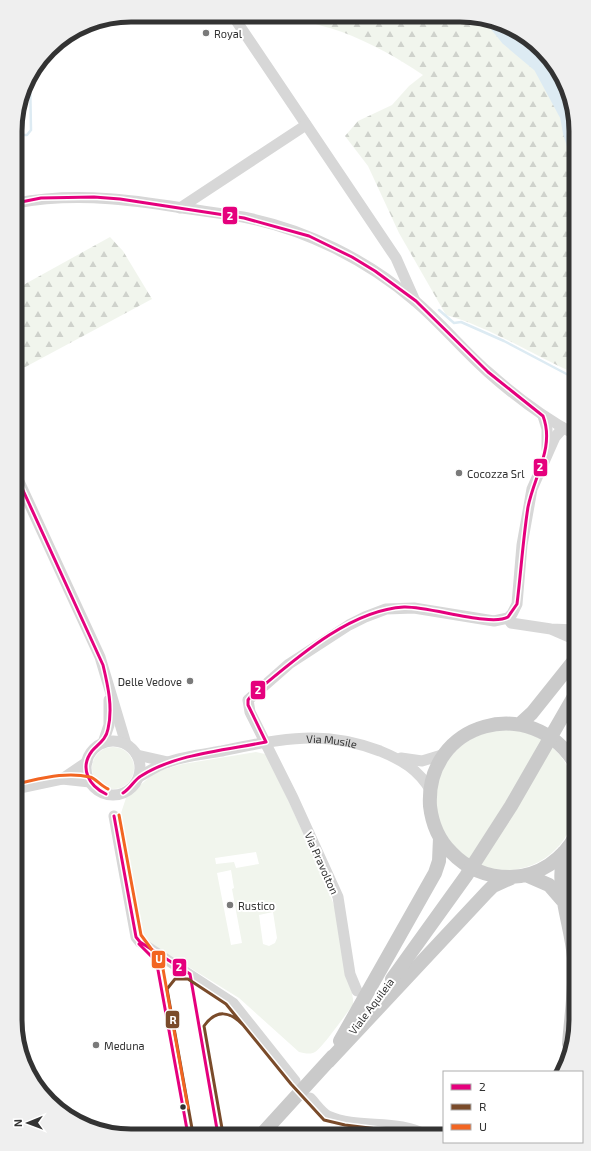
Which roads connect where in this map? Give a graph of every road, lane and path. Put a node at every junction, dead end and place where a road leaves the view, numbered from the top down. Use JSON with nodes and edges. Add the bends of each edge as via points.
{"nodes":[{"id":1,"x":237,"y":22,"type":"edge"},
{"id":2,"x":306,"y":125,"type":"junction"},
{"id":3,"x":22,"y":202,"type":"edge"},
{"id":4,"x":180,"y":208,"type":"junction"},
{"id":5,"x":416,"y":301,"type":"junction"},
{"id":6,"x":544,"y":416,"type":"junction"},
{"id":7,"x":563,"y":428,"type":"junction"},
{"id":8,"x":569,"y":431,"type":"edge"},
{"id":9,"x":544,"y":461,"type":"junction"},
{"id":10,"x":22,"y":488,"type":"edge"},
{"id":11,"x":508,"y":618,"type":"junction"},
{"id":12,"x":550,"y":629,"type":"junction"},
{"id":13,"x":569,"y":630,"type":"edge"},
{"id":14,"x":569,"y":637,"type":"edge"},
{"id":15,"x":569,"y":667,"type":"edge"},
{"id":16,"x":109,"y":692,"type":"junction"},
{"id":17,"x":569,"y":705,"type":"edge"},
{"id":18,"x":520,"y":724,"type":"junction"},
{"id":19,"x":266,"y":742,"type":"junction"},
{"id":20,"x":103,"y":743,"type":"junction"},
{"id":21,"x":126,"y":744,"type":"junction"},
{"id":22,"x":446,"y":754,"type":"junction"},
{"id":23,"x":136,"y":755,"type":"junction"},
{"id":24,"x":569,"y":756,"type":"edge"},
{"id":25,"x":395,"y":757,"type":"junction"},
{"id":26,"x":87,"y":762,"type":"junction"},
{"id":27,"x":168,"y":762,"type":"junction"},
{"id":28,"x":139,"y":777,"type":"junction"},
{"id":29,"x":62,"y":779,"type":"junction"},
{"id":30,"x":90,"y":782,"type":"junction"},
{"id":31,"x":22,"y":788,"type":"edge"},
{"id":32,"x":431,"y":791,"type":"junction"},
{"id":33,"x":114,"y":816,"type":"dead end"},
{"id":34,"x":440,"y":838,"type":"junction"},
{"id":35,"x":569,"y":845,"type":"edge"},
{"id":36,"x":564,"y":852,"type":"junction"},
{"id":37,"x":520,"y":876,"type":"junction"},
{"id":38,"x":562,"y":900,"type":"junction"},
{"id":39,"x":569,"y":926,"type":"edge"},
{"id":40,"x":357,"y":991,"type":"dead end"},
{"id":41,"x":328,"y":1062,"type":"junction"},
{"id":42,"x":295,"y":1081,"type":"dead end"},
{"id":43,"x":310,"y":1098,"type":"dead end"},
{"id":44,"x":267,"y":1129,"type":"edge"},
{"id":45,"x":413,"y":1129,"type":"edge"}],
"edges":[{"from":1,"to":2,"type":"street"},
{"from":2,"to":4,"type":"street"},
{"from":2,"to":5,"type":"street","via":[[396,258]]},
{"from":3,"to":4,"type":"street","via":[[41,198],[94,197]]},
{"from":4,"to":5,"type":"street","via":[[244,218],[309,236],[358,260]]},
{"from":5,"to":6,"type":"street","via":[[488,372]]},
{"from":6,"to":7,"type":"street"},
{"from":6,"to":9,"type":"street","via":[[548,440]]},
{"from":7,"to":8,"type":"street"},
{"from":7,"to":9,"type":"street","via":[[555,437]]},
{"from":9,"to":11,"type":"street","via":[[532,489],[528,508],[517,604]]},
{"from":10,"to":16,"type":"street","via":[[103,665]]},
{"from":11,"to":12,"type":"street","via":[[511,623]]},
{"from":11,"to":19,"type":"street","via":[[494,621],[402,607],[386,609],[364,617],[295,660],[251,696],[248,705]]},
{"from":12,"to":13,"type":"street"},
{"from":12,"to":14,"type":"street"},
{"from":15,"to":18,"type":"main road"},
{"from":16,"to":20,"type":"street","via":[[109,725]]},
{"from":16,"to":21,"type":"street"},
{"from":17,"to":41,"type":"main road","name":"Viale Aquileia","bridge":true,"via":[[511,806],[466,876]]},
{"from":18,"to":22,"type":"main road","via":[[499,723],[479,728],[460,739]]},
{"from":18,"to":24,"type":"main road","via":[[553,738]]},
{"from":19,"to":25,"type":"street","name":"Via Musile","via":[[320,737],[352,742]]},
{"from":19,"to":27,"type":"street","name":"Via Musile"},
{"from":19,"to":40,"type":"street","name":"Via Pravolton","via":[[338,897],[350,974]]},
{"from":20,"to":21,"type":"street","via":[[115,741]]},
{"from":20,"to":26,"type":"street","via":[[93,750]]},
{"from":21,"to":23,"type":"street"},
{"from":22,"to":25,"type":"street","name":"Via Musile","via":[[422,761]]},
{"from":22,"to":32,"type":"main road","via":[[436,772]]},
{"from":23,"to":27,"type":"street","name":"Via Musile"},
{"from":23,"to":28,"type":"street","via":[[140,766]]},
{"from":25,"to":32,"type":"street","name":"Via Musile","via":[[419,773]]},
{"from":26,"to":29,"type":"street"},
{"from":26,"to":30,"type":"street","via":[[86,770]]},
{"from":27,"to":28,"type":"street","name":"Via Musile"},
{"from":28,"to":30,"type":"street","via":[[131,788],[117,795],[103,793]]},
{"from":29,"to":30,"type":"street"},
{"from":29,"to":31,"type":"street"},
{"from":32,"to":34,"type":"main road","via":[[432,815]]},
{"from":33,"to":42,"type":"street","via":[[136,937],[229,1000]]},
{"from":34,"to":37,"type":"main road","via":[[456,858],[471,868],[488,875]]},
{"from":34,"to":41,"type":"main road","via":[[439,860],[435,872]]},
{"from":35,"to":36,"type":"main road"},
{"from":36,"to":37,"type":"main road","via":[[547,866]]},
{"from":36,"to":38,"type":"main road","via":[[561,866]]},
{"from":37,"to":38,"type":"main road","via":[[549,885]]},
{"from":37,"to":41,"type":"main road","via":[[493,886]]},
{"from":38,"to":39,"type":"main road"},
{"from":41,"to":44,"type":"main road","name":"Viale Aquileia"},
{"from":43,"to":45,"type":"street","via":[[322,1112],[335,1118]]}]}
